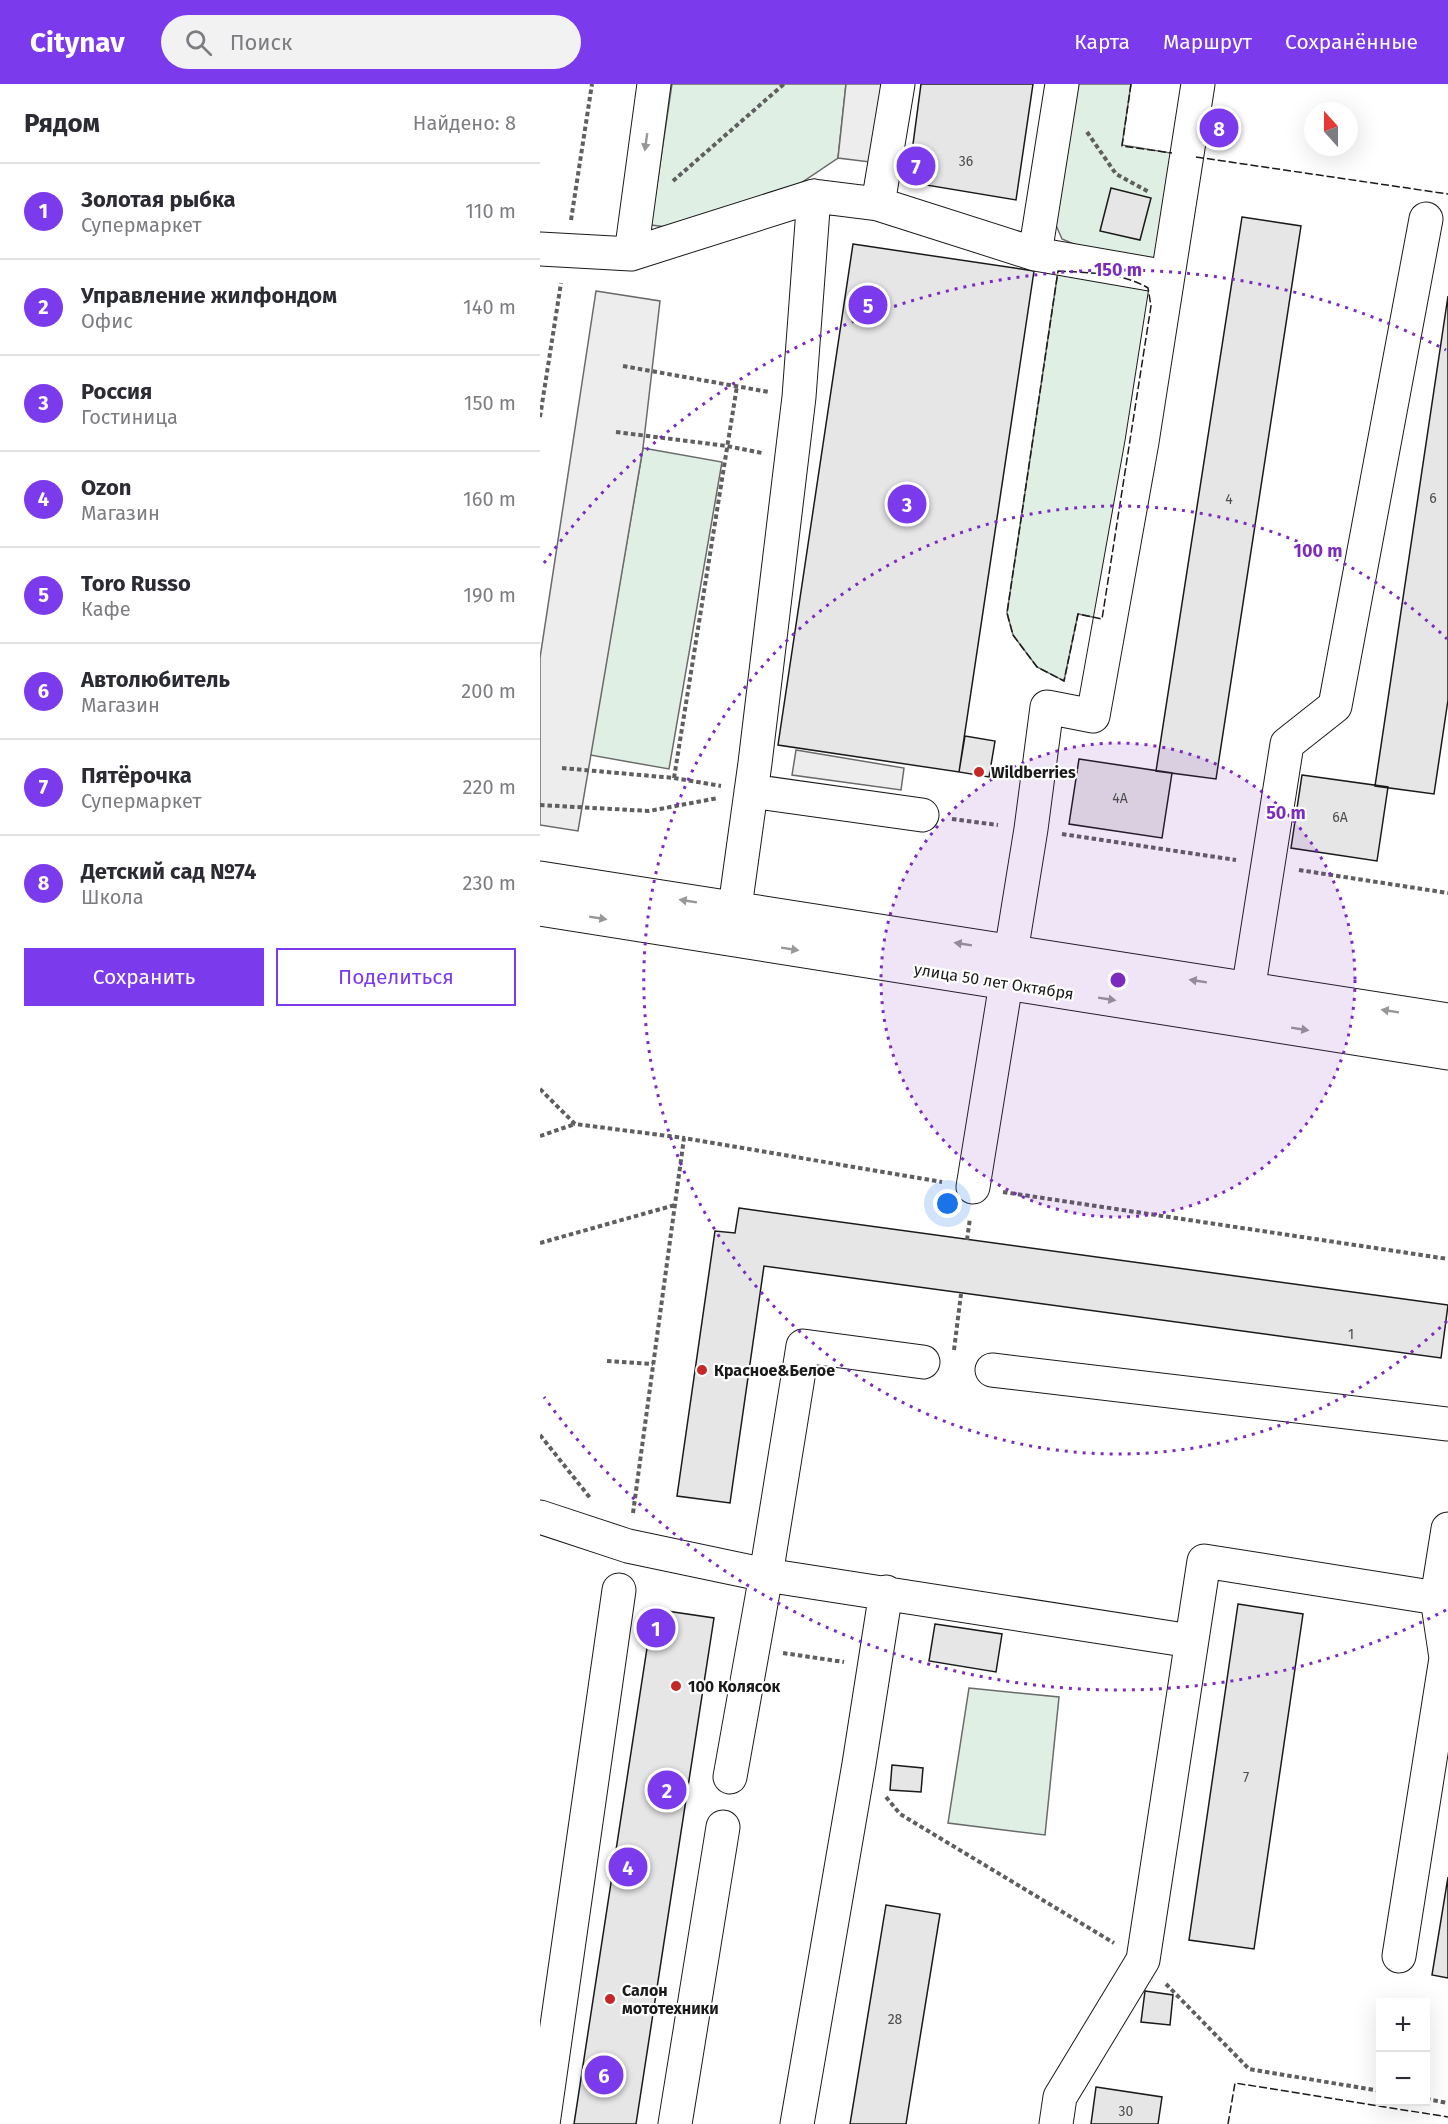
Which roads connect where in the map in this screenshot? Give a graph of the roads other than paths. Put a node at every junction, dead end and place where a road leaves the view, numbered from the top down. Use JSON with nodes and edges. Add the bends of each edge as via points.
{"nodes":[{"id":1,"x":654,"y":84,"type":"edge"},
{"id":2,"x":898,"y":84,"type":"edge"},
{"id":3,"x":1198,"y":84,"type":"edge"},
{"id":4,"x":1061,"y":89,"type":"edge"},
{"id":5,"x":814,"y":196,"type":"junction"},
{"id":6,"x":878,"y":204,"type":"junction"},
{"id":7,"x":1426,"y":219,"type":"dead end"},
{"id":8,"x":540,"y":249,"type":"edge"},
{"id":9,"x":631,"y":254,"type":"junction"},
{"id":10,"x":1035,"y":254,"type":"junction"},
{"id":11,"x":1167,"y":277,"type":"junction"},
{"id":12,"x":751,"y":791,"type":"junction"},
{"id":13,"x":922,"y":815,"type":"road end"},
{"id":14,"x":540,"y":878,"type":"edge"},
{"id":15,"x":540,"y":909,"type":"edge"},
{"id":16,"x":733,"y":924,"type":"junction"},
{"id":17,"x":1009,"y":967,"type":"junction"},
{"id":18,"x":1246,"y":1005,"type":"junction"},
{"id":19,"x":1448,"y":1020,"type":"edge"},
{"id":20,"x":1448,"y":1053,"type":"edge"},
{"id":21,"x":973,"y":1187,"type":"road end"},
{"id":22,"x":923,"y":1362,"type":"dead end"},
{"id":23,"x":992,"y":1370,"type":"dead end"},
{"id":24,"x":1448,"y":1425,"type":"edge"},
{"id":25,"x":540,"y":1516,"type":"edge"},
{"id":26,"x":1448,"y":1529,"type":"edge"},
{"id":27,"x":766,"y":1575,"type":"junction"},
{"id":28,"x":619,"y":1590,"type":"dead end"},
{"id":29,"x":886,"y":1592,"type":"junction"},
{"id":30,"x":1437,"y":1598,"type":"junction"},
{"id":31,"x":1191,"y":1641,"type":"junction"},
{"id":32,"x":730,"y":1777,"type":"dead end"},
{"id":33,"x":723,"y":1827,"type":"dead end"},
{"id":34,"x":1399,"y":1956,"type":"dead end"},
{"id":35,"x":543,"y":2124,"type":"edge"},
{"id":36,"x":675,"y":2124,"type":"edge"},
{"id":37,"x":797,"y":2124,"type":"edge"},
{"id":38,"x":1056,"y":2124,"type":"edge"}],
"edges":[{"from":1,"to":9,"type":"street","one_way":true},
{"from":2,"to":6,"type":"street"},
{"from":3,"to":11,"type":"street"},
{"from":4,"to":10,"type":"street"},
{"from":5,"to":6,"type":"street"},
{"from":5,"to":9,"type":"street"},
{"from":5,"to":12,"type":"street","via":[[799,397]]},
{"from":6,"to":10,"type":"street"},
{"from":7,"to":18,"type":"street","via":[[1335,706],[1287,744]]},
{"from":8,"to":9,"type":"street"},
{"from":10,"to":11,"type":"street"},
{"from":11,"to":17,"type":"street","via":[[1093,716],[1047,706]]},
{"from":12,"to":13,"type":"street"},
{"from":12,"to":16,"type":"street"},
{"from":16,"to":14,"type":"street","name":"улица 50 лет Октября","one_way":true},
{"from":15,"to":16,"type":"street","name":"улица 50 лет Октября","one_way":true},
{"from":16,"to":17,"type":"street","name":"улица 50 лет Октября"},
{"from":17,"to":18,"type":"street","name":"улица 50 лет Октября"},
{"from":17,"to":21,"type":"street"},
{"from":19,"to":18,"type":"street","name":"улица 50 лет Октября","one_way":true},
{"from":18,"to":20,"type":"street","name":"улица 50 лет Октября","one_way":true},
{"from":22,"to":27,"type":"street","via":[[803,1346]]},
{"from":23,"to":24,"type":"street"},
{"from":25,"to":27,"type":"street","via":[[628,1546]]},
{"from":26,"to":30,"type":"street"},
{"from":27,"to":29,"type":"street"},
{"from":27,"to":32,"type":"street"},
{"from":28,"to":35,"type":"street"},
{"from":29,"to":31,"type":"street"},
{"from":29,"to":37,"type":"street"},
{"from":30,"to":31,"type":"street","via":[[1204,1561]]},
{"from":30,"to":34,"type":"street","via":[[1446,1658]]},
{"from":31,"to":38,"type":"street","via":[[1143,1960],[1060,2097]]},
{"from":33,"to":36,"type":"street"}]}
